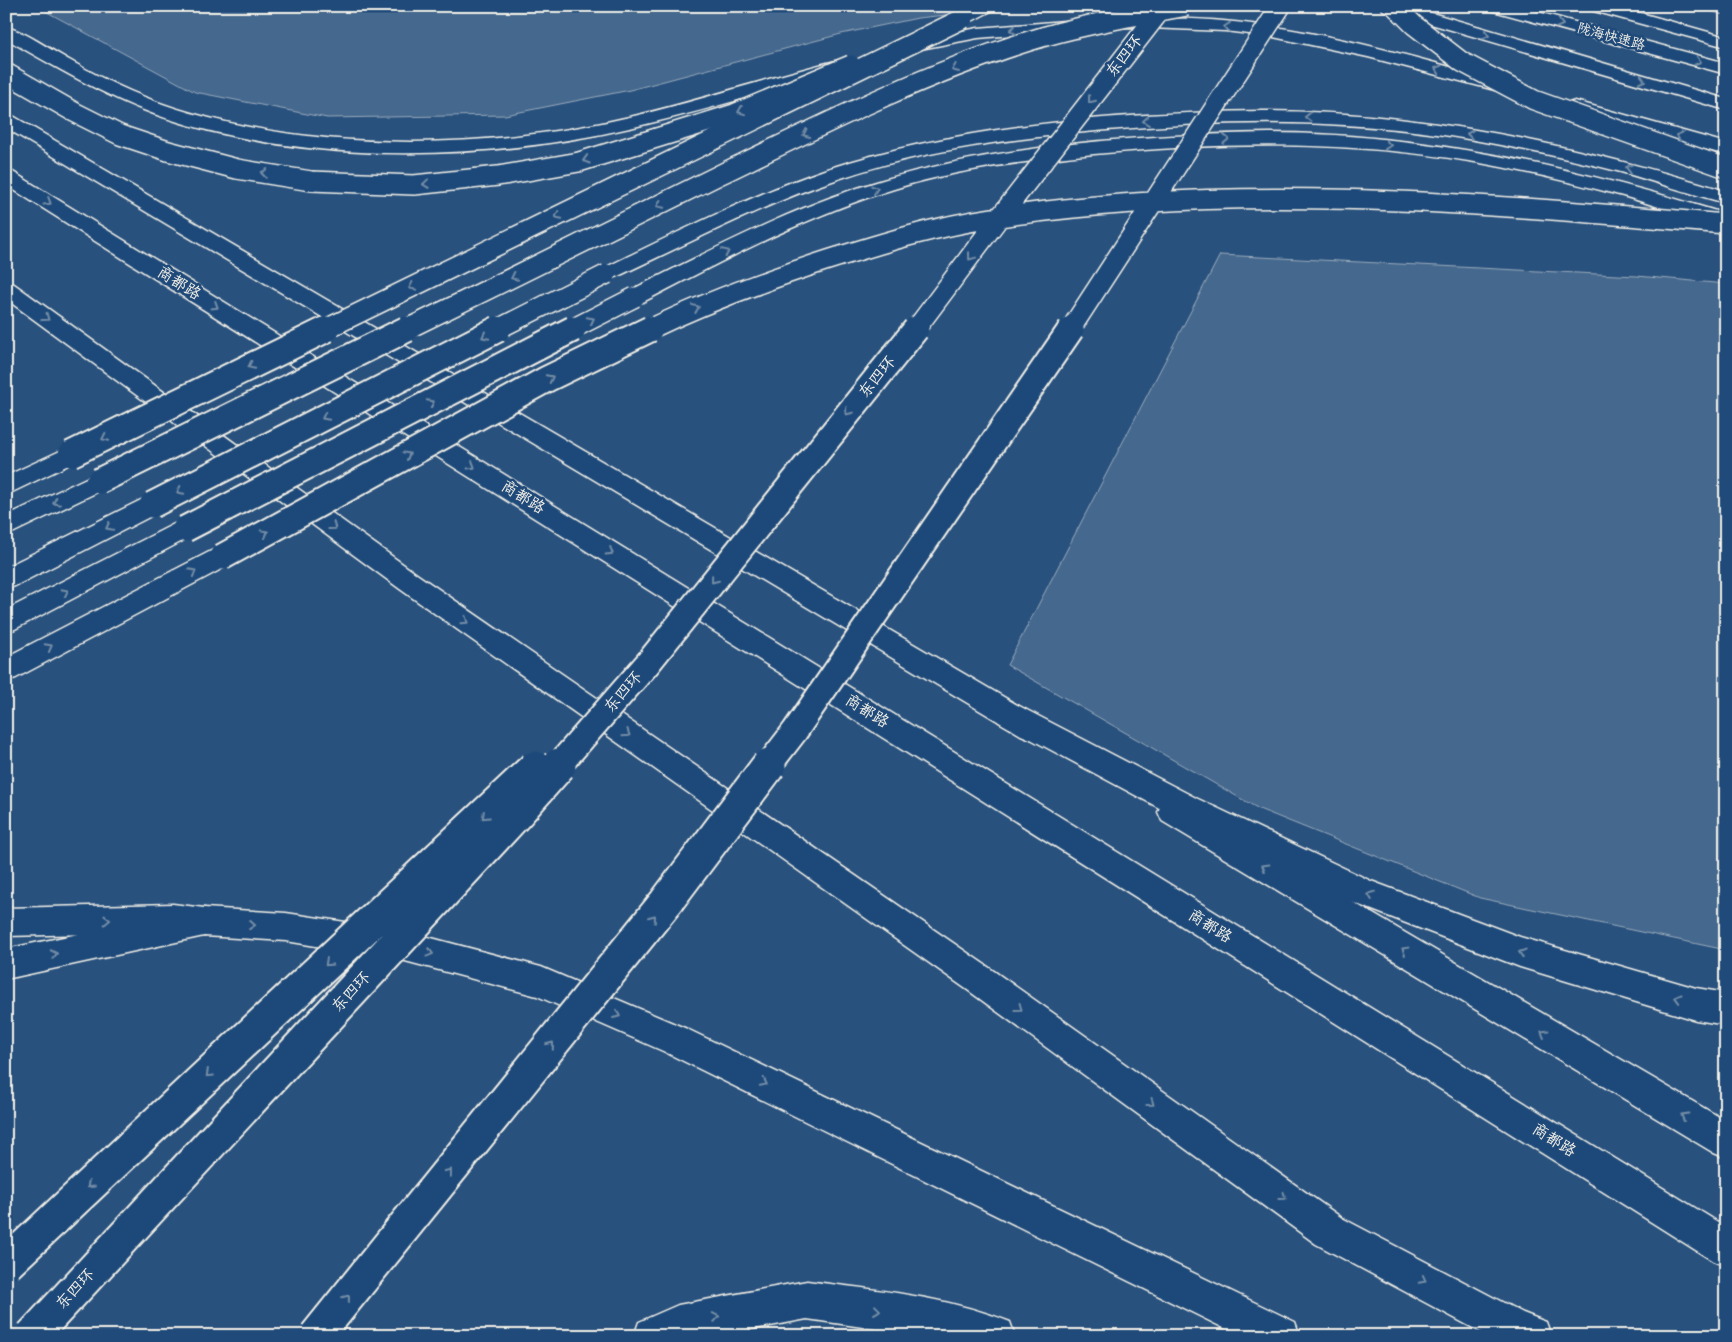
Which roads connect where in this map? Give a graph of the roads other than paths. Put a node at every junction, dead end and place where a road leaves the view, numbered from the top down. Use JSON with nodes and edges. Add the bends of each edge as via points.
{"nodes":[{"id":1,"x":987,"y":6,"type":"edge"},
{"id":2,"x":1164,"y":6,"type":"edge"},
{"id":3,"x":1187,"y":6,"type":"edge"},
{"id":4,"x":1281,"y":6,"type":"edge"},
{"id":5,"x":1389,"y":6,"type":"edge"},
{"id":6,"x":1395,"y":6,"type":"edge"},
{"id":7,"x":1496,"y":6,"type":"edge"},
{"id":8,"x":1596,"y":6,"type":"edge"},
{"id":9,"x":1607,"y":6,"type":"edge"},
{"id":10,"x":1715,"y":6,"type":"edge"},
{"id":11,"x":1726,"y":9,"type":"edge"},
{"id":12,"x":964,"y":18,"type":"junction"},
{"id":13,"x":1726,"y":23,"type":"edge"},
{"id":14,"x":6,"y":32,"type":"edge"},
{"id":15,"x":1726,"y":42,"type":"edge"},
{"id":16,"x":1726,"y":69,"type":"edge"},
{"id":17,"x":6,"y":73,"type":"edge"},
{"id":18,"x":1726,"y":105,"type":"edge"},
{"id":19,"x":6,"y":120,"type":"edge"},
{"id":20,"x":1726,"y":149,"type":"edge"},
{"id":21,"x":1726,"y":168,"type":"edge"},
{"id":22,"x":6,"y":176,"type":"edge"},
{"id":23,"x":1726,"y":197,"type":"edge"},
{"id":24,"x":1726,"y":223,"type":"edge"},
{"id":25,"x":6,"y":289,"type":"edge"},
{"id":26,"x":6,"y":486,"type":"edge"},
{"id":27,"x":6,"y":526,"type":"edge"},
{"id":28,"x":6,"y":579,"type":"edge"},
{"id":29,"x":6,"y":622,"type":"edge"},
{"id":30,"x":648,"y":663,"type":"junction"},
{"id":31,"x":6,"y":670,"type":"edge"},
{"id":32,"x":1009,"y":714,"type":"junction"},
{"id":33,"x":6,"y":922,"type":"edge"},
{"id":34,"x":204,"y":922,"type":"junction"},
{"id":35,"x":6,"y":964,"type":"edge"},
{"id":36,"x":1726,"y":1009,"type":"edge"},
{"id":37,"x":1726,"y":1141,"type":"edge"},
{"id":38,"x":1726,"y":1248,"type":"edge"},
{"id":39,"x":6,"y":1264,"type":"edge"},
{"id":40,"x":32,"y":1336,"type":"edge"},
{"id":41,"x":316,"y":1336,"type":"edge"},
{"id":42,"x":653,"y":1336,"type":"edge"},
{"id":43,"x":996,"y":1336,"type":"edge"},
{"id":44,"x":1282,"y":1336,"type":"edge"},
{"id":45,"x":1532,"y":1336,"type":"edge"}],
"edges":[{"from":1,"to":12,"type":"main road"},
{"from":2,"to":30,"type":"main road","name":"东四环","one_way":true,"bridge":true,"via":[[930,312]]},
{"from":3,"to":27,"type":"main road","one_way":true,"bridge":true,"via":[[1096,22],[1027,42],[867,105]]},
{"from":41,"to":4,"type":"main road","one_way":true,"bridge":true,"via":[[666,902],[795,731],[1056,352]]},
{"from":5,"to":18,"type":"main road","one_way":true},
{"from":6,"to":21,"type":"main road","bridge":true,"via":[[1462,62],[1534,100]]},
{"from":7,"to":16,"type":"main road","name":"陇海快速路","one_way":true},
{"from":8,"to":15,"type":"main road","name":"陇海快速路"},
{"from":9,"to":13,"type":"main road"},
{"from":10,"to":11,"type":"main road"},
{"from":12,"to":17,"type":"main road","one_way":true,"bridge":true,"via":[[734,114],[579,162],[498,176],[414,185],[311,181],[237,169],[168,151],[120,135]]},
{"from":12,"to":26,"type":"main road","one_way":true,"bridge":true},
{"from":20,"to":14,"type":"main road","one_way":true,"via":[[1401,59],[1269,31],[1160,21],[978,33],[897,48],[632,122],[524,142],[435,148],[340,146],[258,135],[185,118],[125,96]]},
{"from":19,"to":32,"type":"main road"},
{"from":22,"to":38,"type":"main road","name":"商都路","one_way":true},
{"from":23,"to":28,"type":"main road","one_way":true,"bridge":true,"via":[[1591,158],[1500,140],[1421,126],[1317,117],[1195,117],[988,136],[868,163],[775,197],[607,274]]},
{"from":29,"to":24,"type":"main road","one_way":true,"bridge":true,"via":[[747,241],[888,184],[1002,158],[1204,139],[1322,140],[1421,148],[1497,161],[1662,200]]},
{"from":31,"to":24,"type":"main road","one_way":true,"bridge":true,"via":[[222,557],[547,379],[692,309],[887,241],[992,218],[1112,204],[1187,200],[1302,198],[1493,205]]},
{"from":25,"to":45,"type":"main road","one_way":true,"via":[[409,582],[980,980],[1329,1230]]},
{"from":30,"to":39,"type":"main road","one_way":true,"bridge":true},
{"from":30,"to":40,"type":"main road","name":"东四环","bridge":true,"via":[[515,815]]},
{"from":36,"to":32,"type":"main road","one_way":true,"via":[[1696,1004],[1520,952],[1360,890],[1187,808]]},
{"from":37,"to":32,"type":"main road","one_way":true},
{"from":33,"to":34,"type":"main road","one_way":true,"via":[[173,918]]},
{"from":35,"to":34,"type":"main road","one_way":true},
{"from":34,"to":44,"type":"main road","one_way":true,"via":[[286,927],[404,946],[541,982],[675,1040]]},
{"from":42,"to":43,"type":"main road","one_way":true,"via":[[678,1324],[807,1300],[919,1315]]}]}
